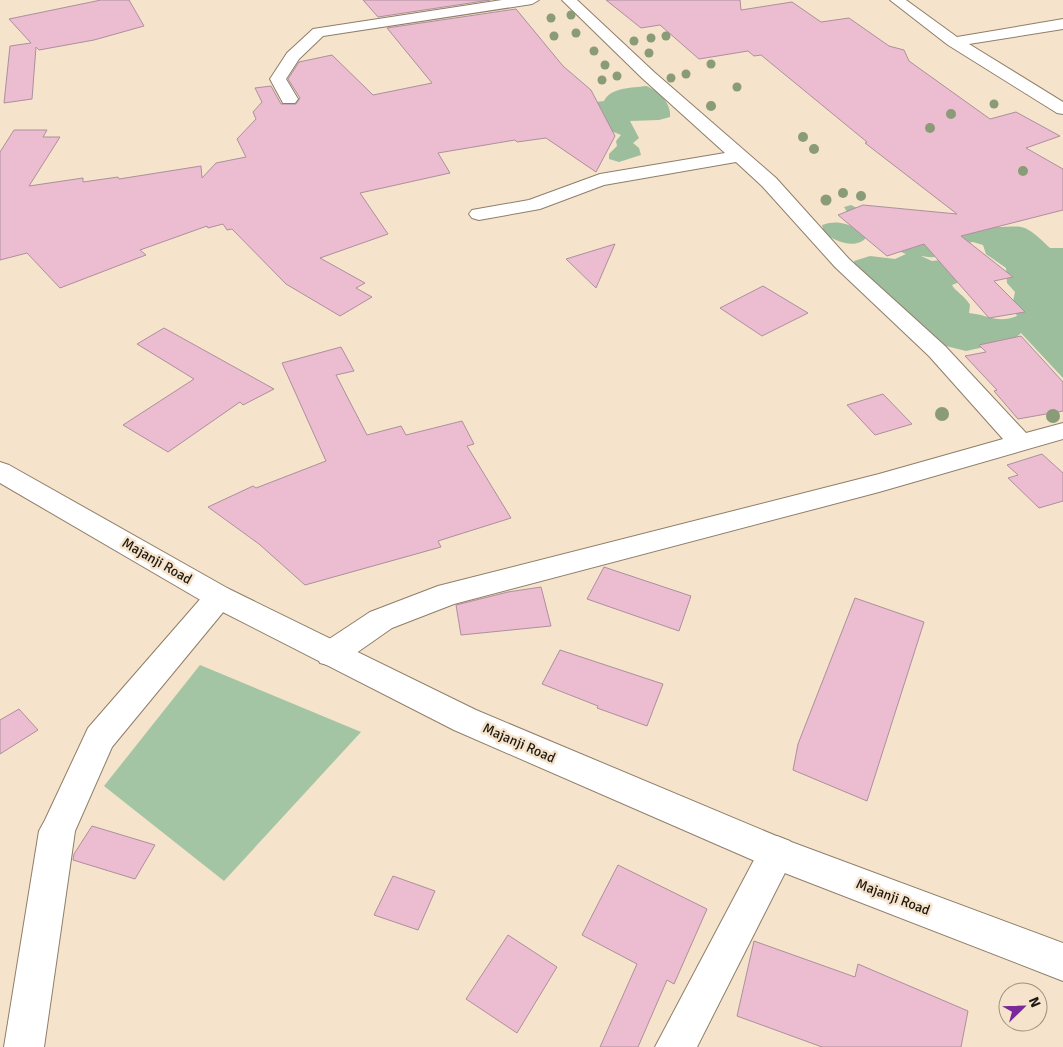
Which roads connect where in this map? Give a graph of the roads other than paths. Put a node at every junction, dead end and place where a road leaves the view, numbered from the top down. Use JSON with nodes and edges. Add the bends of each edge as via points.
{"nodes":[{"id":1,"x":532,"y":0,"type":"edge"},
{"id":2,"x":569,"y":0,"type":"edge"},
{"id":3,"x":897,"y":0,"type":"edge"},
{"id":4,"x":1063,"y":24,"type":"edge"},
{"id":5,"x":954,"y":42,"type":"junction"},
{"id":6,"x":289,"y":99,"type":"dead end"},
{"id":7,"x":1063,"y":109,"type":"edge"},
{"id":8,"x":740,"y":156,"type":"junction"},
{"id":9,"x":479,"y":214,"type":"dead end"},
{"id":10,"x":1063,"y":431,"type":"edge"},
{"id":11,"x":1021,"y":444,"type":"junction"},
{"id":12,"x":0,"y":471,"type":"edge"},
{"id":13,"x":219,"y":597,"type":"junction"},
{"id":14,"x":331,"y":654,"type":"junction"},
{"id":15,"x":777,"y":853,"type":"junction"},
{"id":16,"x":1063,"y":962,"type":"edge"},
{"id":17,"x":24,"y":1047,"type":"edge"},
{"id":18,"x":675,"y":1047,"type":"edge"}],
"edges":[{"from":1,"to":6,"type":"street","via":[[318,32],[293,56],[278,78]]},
{"from":2,"to":8,"type":"street","via":[[619,49]]},
{"from":3,"to":5,"type":"street"},
{"from":4,"to":5,"type":"street"},
{"from":5,"to":7,"type":"street"},
{"from":8,"to":9,"type":"street","via":[[600,180],[533,204]]},
{"from":8,"to":11,"type":"street","via":[[793,206],[842,263],[937,351]]},
{"from":10,"to":11,"type":"street"},
{"from":11,"to":14,"type":"street","via":[[448,594],[381,620]]},
{"from":12,"to":13,"type":"street","name":"Majanji Road"},
{"from":13,"to":14,"type":"street","name":"Majanji Road"},
{"from":13,"to":17,"type":"street","via":[[100,738],[57,831]]},
{"from":14,"to":15,"type":"street","name":"Majanji Road","via":[[465,720]]},
{"from":15,"to":16,"type":"street","name":"Majanji Road"},
{"from":15,"to":18,"type":"street"}]}
